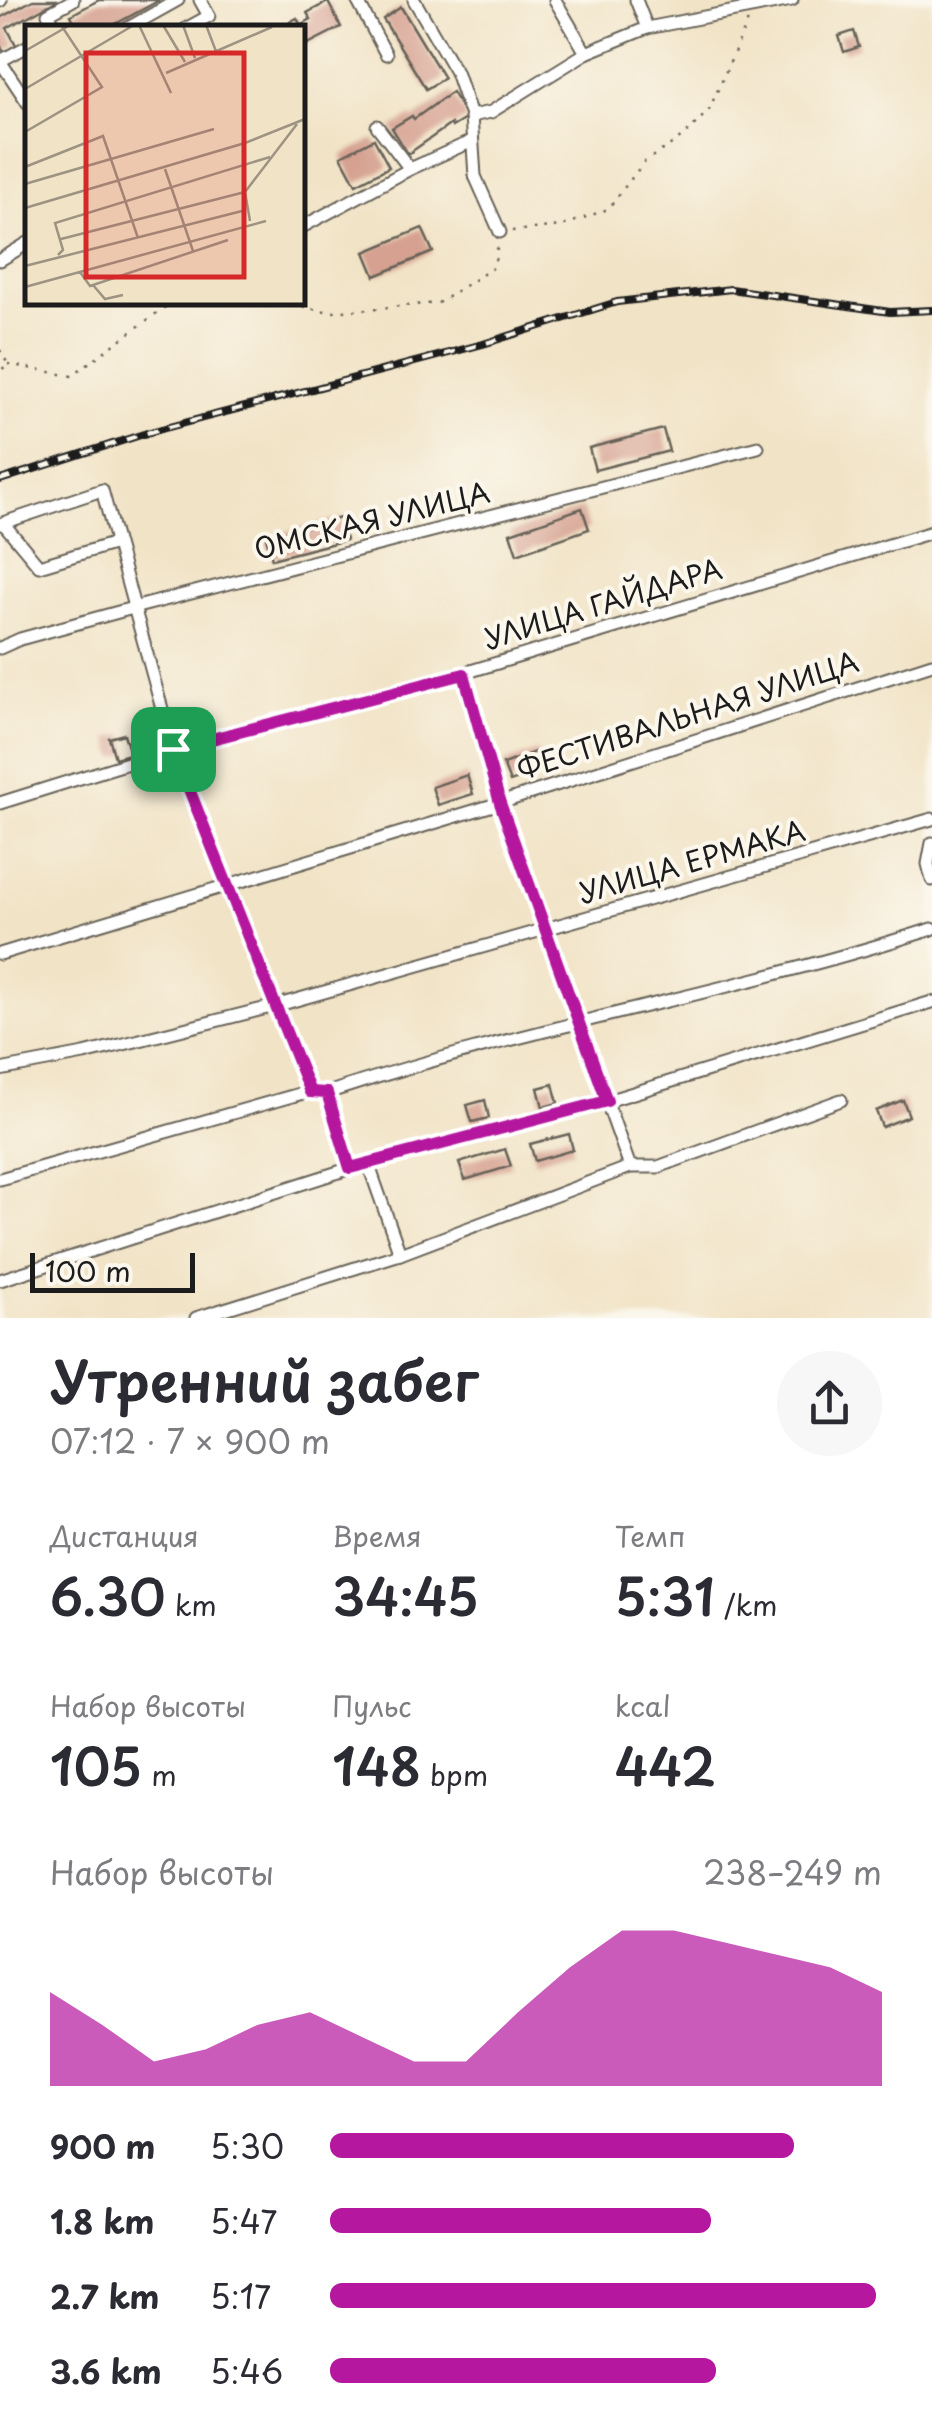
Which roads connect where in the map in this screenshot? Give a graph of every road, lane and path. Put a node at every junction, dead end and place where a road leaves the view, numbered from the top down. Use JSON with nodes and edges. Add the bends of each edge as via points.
{"nodes":[{"id":1,"x":73,"y":0,"type":"edge"},
{"id":2,"x":178,"y":0,"type":"edge"},
{"id":3,"x":200,"y":0,"type":"edge"},
{"id":4,"x":358,"y":0,"type":"edge"},
{"id":5,"x":414,"y":0,"type":"edge"},
{"id":6,"x":555,"y":0,"type":"edge"},
{"id":7,"x":636,"y":0,"type":"edge"},
{"id":8,"x":792,"y":0,"type":"edge"},
{"id":9,"x":774,"y":3,"type":"edge"},
{"id":10,"x":754,"y":9,"type":"junction"},
{"id":11,"x":54,"y":25,"type":"edge"},
{"id":12,"x":133,"y":25,"type":"edge"},
{"id":13,"x":192,"y":25,"type":"edge"},
{"id":14,"x":646,"y":28,"type":"junction"},
{"id":15,"x":25,"y":48,"type":"edge"},
{"id":16,"x":586,"y":53,"type":"junction"},
{"id":17,"x":386,"y":54,"type":"dead end"},
{"id":18,"x":0,"y":61,"type":"edge"},
{"id":19,"x":23,"y":86,"type":"edge"},
{"id":20,"x":471,"y":116,"type":"junction"},
{"id":21,"x":377,"y":126,"type":"dead end"},
{"id":22,"x":472,"y":141,"type":"junction"},
{"id":23,"x":410,"y":169,"type":"junction"},
{"id":24,"x":305,"y":224,"type":"edge"},
{"id":25,"x":500,"y":232,"type":"junction"},
{"id":26,"x":25,"y":245,"type":"edge"},
{"id":27,"x":0,"y":260,"type":"edge"},
{"id":28,"x":168,"y":305,"type":"edge"},
{"id":29,"x":289,"y":305,"type":"edge"},
{"id":30,"x":0,"y":350,"type":"edge"},
{"id":31,"x":8,"y":364,"type":"junction"},
{"id":32,"x":0,"y":370,"type":"edge"},
{"id":33,"x":758,"y":447,"type":"dead end"},
{"id":34,"x":2,"y":524,"type":"edge"},
{"id":35,"x":932,"y":532,"type":"edge"},
{"id":36,"x":116,"y":543,"type":"junction"},
{"id":37,"x":134,"y":608,"type":"junction"},
{"id":38,"x":0,"y":648,"type":"edge"},
{"id":39,"x":932,"y":664,"type":"edge"},
{"id":40,"x":464,"y":674,"type":"junction"},
{"id":41,"x":173,"y":749,"type":"junction"},
{"id":42,"x":0,"y":803,"type":"edge"},
{"id":43,"x":500,"y":803,"type":"junction"},
{"id":44,"x":932,"y":819,"type":"edge"},
{"id":45,"x":932,"y":843,"type":"edge"},
{"id":46,"x":932,"y":880,"type":"edge"},
{"id":47,"x":228,"y":886,"type":"junction"},
{"id":48,"x":932,"y":929,"type":"edge"},
{"id":49,"x":545,"y":930,"type":"junction"},
{"id":50,"x":0,"y":954,"type":"edge"},
{"id":51,"x":932,"y":1002,"type":"edge"},
{"id":52,"x":275,"y":1006,"type":"junction"},
{"id":53,"x":578,"y":1023,"type":"junction"},
{"id":54,"x":0,"y":1070,"type":"edge"},
{"id":55,"x":310,"y":1092,"type":"junction"},
{"id":56,"x":327,"y":1093,"type":"junction"},
{"id":57,"x":841,"y":1100,"type":"dead end"},
{"id":58,"x":607,"y":1101,"type":"junction"},
{"id":59,"x":368,"y":1163,"type":"junction"},
{"id":60,"x":630,"y":1166,"type":"junction"},
{"id":61,"x":350,"y":1168,"type":"junction"},
{"id":62,"x":0,"y":1179,"type":"edge"},
{"id":63,"x":400,"y":1254,"type":"junction"},
{"id":64,"x":0,"y":1280,"type":"edge"},
{"id":65,"x":196,"y":1318,"type":"edge"}],
"edges":[{"from":1,"to":11,"type":"street","via":[[48,14]]},
{"from":2,"to":12,"type":"street"},
{"from":3,"to":13,"type":"street","via":[[209,16]]},
{"from":4,"to":17,"type":"street"},
{"from":5,"to":20,"type":"street","via":[[456,72]]},
{"from":6,"to":16,"type":"street"},
{"from":7,"to":14,"type":"street"},
{"from":8,"to":9,"type":"street"},
{"from":9,"to":10,"type":"street"},
{"from":10,"to":14,"type":"street"},
{"from":10,"to":25,"type":"path","via":[[708,110],[684,136],[644,162],[608,209],[562,226]]},
{"from":14,"to":16,"type":"street"},
{"from":15,"to":18,"type":"street"},
{"from":16,"to":20,"type":"street","via":[[491,112]]},
{"from":18,"to":19,"type":"street"},
{"from":20,"to":22,"type":"street"},
{"from":21,"to":23,"type":"street"},
{"from":22,"to":23,"type":"street"},
{"from":22,"to":25,"type":"street","via":[[475,176]]},
{"from":23,"to":24,"type":"street"},
{"from":25,"to":29,"type":"path","via":[[494,267],[438,303],[332,312]]},
{"from":26,"to":27,"type":"street"},
{"from":28,"to":31,"type":"path","via":[[71,376]]},
{"from":30,"to":31,"type":"path"},
{"from":31,"to":32,"type":"path"},
{"from":33,"to":37,"type":"street","name":"ОМСКАЯ УЛИЦА"},
{"from":34,"to":36,"type":"street","via":[[39,566]]},
{"from":34,"to":36,"type":"street","via":[[102,490]]},
{"from":35,"to":40,"type":"street","name":"УЛИЦА ГАЙДАРА"},
{"from":36,"to":37,"type":"street"},
{"from":37,"to":38,"type":"street","name":"ОМСКАЯ УЛИЦА"},
{"from":37,"to":41,"type":"street"},
{"from":39,"to":43,"type":"street","name":"ФЕСТИВАЛЬНАЯ УЛИЦА"},
{"from":40,"to":41,"type":"street","name":"УЛИЦА ГАЙДАРА"},
{"from":40,"to":43,"type":"street"},
{"from":41,"to":42,"type":"street","name":"УЛИЦА ГАЙДАРА"},
{"from":41,"to":47,"type":"street"},
{"from":43,"to":47,"type":"street","name":"ФЕСТИВАЛЬНАЯ УЛИЦА"},
{"from":43,"to":49,"type":"street"},
{"from":44,"to":49,"type":"street","name":"УЛИЦА ЕРМАКА"},
{"from":45,"to":46,"type":"street"},
{"from":47,"to":50,"type":"street","name":"ФЕСТИВАЛЬНАЯ УЛИЦА"},
{"from":47,"to":52,"type":"street"},
{"from":48,"to":53,"type":"street","via":[[834,961]]},
{"from":49,"to":52,"type":"street","name":"УЛИЦА ЕРМАКА"},
{"from":49,"to":53,"type":"street"},
{"from":51,"to":58,"type":"street"},
{"from":52,"to":54,"type":"street","name":"УЛИЦА ЕРМАКА"},
{"from":52,"to":55,"type":"street"},
{"from":53,"to":56,"type":"street"},
{"from":53,"to":58,"type":"street"},
{"from":55,"to":56,"type":"street"},
{"from":55,"to":62,"type":"street"},
{"from":56,"to":61,"type":"street"},
{"from":57,"to":60,"type":"street","via":[[658,1166]]},
{"from":58,"to":59,"type":"street"},
{"from":58,"to":60,"type":"street"},
{"from":59,"to":61,"type":"street"},
{"from":59,"to":63,"type":"street"},
{"from":60,"to":63,"type":"street"},
{"from":61,"to":64,"type":"street"},
{"from":63,"to":65,"type":"street"}]}
